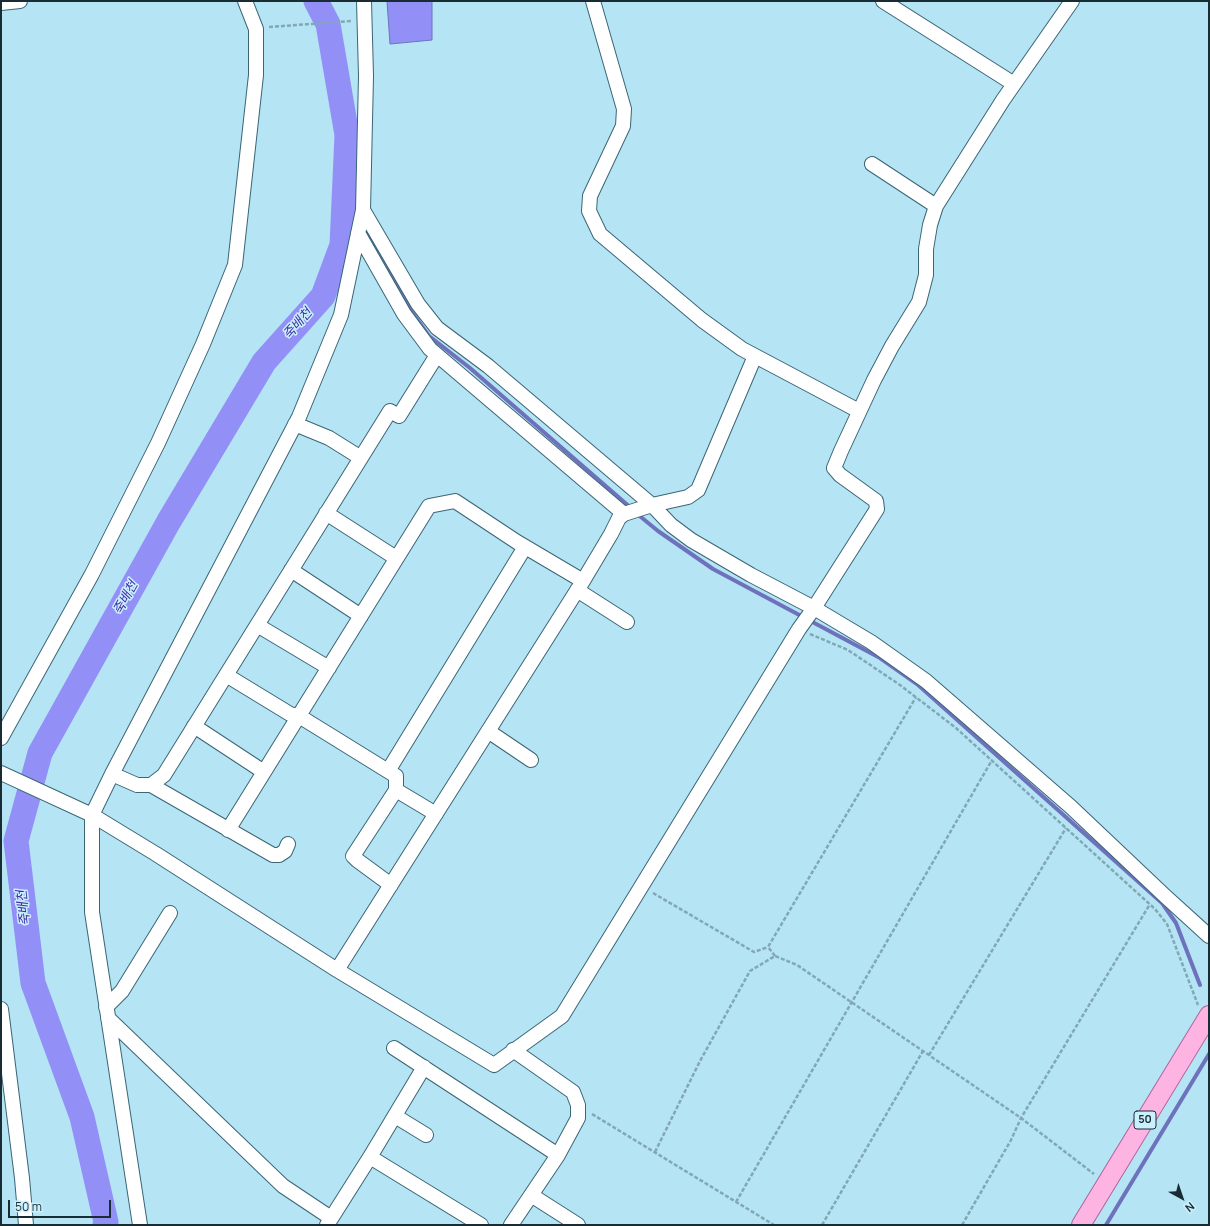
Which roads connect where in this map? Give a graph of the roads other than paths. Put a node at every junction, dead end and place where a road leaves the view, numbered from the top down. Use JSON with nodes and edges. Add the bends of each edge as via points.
{"nodes":[{"id":1,"x":20,"y":1,"type":"edge"},
{"id":2,"x":244,"y":1,"type":"edge"},
{"id":3,"x":364,"y":1,"type":"edge"},
{"id":4,"x":593,"y":1,"type":"edge"},
{"id":5,"x":883,"y":1,"type":"edge"},
{"id":6,"x":1072,"y":1,"type":"edge"},
{"id":7,"x":1,"y":3,"type":"edge"},
{"id":8,"x":1014,"y":84,"type":"junction"},
{"id":9,"x":872,"y":164,"type":"dead end"},
{"id":10,"x":936,"y":206,"type":"junction"},
{"id":11,"x":363,"y":211,"type":"junction"},
{"id":12,"x":358,"y":232,"type":"junction"},
{"id":13,"x":438,"y":355,"type":"junction"},
{"id":14,"x":755,"y":356,"type":"junction"},
{"id":15,"x":859,"y":411,"type":"junction"},
{"id":16,"x":295,"y":424,"type":"junction"},
{"id":17,"x":361,"y":458,"type":"junction"},
{"id":18,"x":649,"y":506,"type":"junction"},
{"id":19,"x":326,"y":514,"type":"junction"},
{"id":20,"x":624,"y":514,"type":"junction"},
{"id":21,"x":526,"y":547,"type":"junction"},
{"id":22,"x":396,"y":558,"type":"junction"},
{"id":23,"x":291,"y":570,"type":"junction"},
{"id":24,"x":580,"y":586,"type":"junction"},
{"id":25,"x":812,"y":610,"type":"junction"},
{"id":26,"x":361,"y":616,"type":"junction"},
{"id":27,"x":627,"y":622,"type":"dead end"},
{"id":28,"x":257,"y":625,"type":"junction"},
{"id":29,"x":329,"y":668,"type":"junction"},
{"id":30,"x":226,"y":675,"type":"junction"},
{"id":31,"x":299,"y":716,"type":"junction"},
{"id":32,"x":194,"y":726,"type":"junction"},
{"id":33,"x":488,"y":731,"type":"junction"},
{"id":34,"x":1,"y":738,"type":"edge"},
{"id":35,"x":531,"y":760,"type":"dead end"},
{"id":36,"x":264,"y":772,"type":"junction"},
{"id":37,"x":1,"y":773,"type":"edge"},
{"id":38,"x":112,"y":774,"type":"junction"},
{"id":39,"x":393,"y":779,"type":"junction"},
{"id":40,"x":151,"y":785,"type":"junction"},
{"id":41,"x":436,"y":814,"type":"junction"},
{"id":42,"x":92,"y":815,"type":"junction"},
{"id":43,"x":228,"y":830,"type":"junction"},
{"id":44,"x":288,"y":844,"type":"dead end"},
{"id":45,"x":391,"y":885,"type":"junction"},
{"id":46,"x":170,"y":913,"type":"dead end"},
{"id":47,"x":1209,"y":936,"type":"edge"},
{"id":48,"x":337,"y":970,"type":"junction"},
{"id":49,"x":1,"y":1009,"type":"edge"},
{"id":50,"x":107,"y":1012,"type":"junction"},
{"id":51,"x":1207,"y":1019,"type":"edge"},
{"id":52,"x":394,"y":1048,"type":"dead end"},
{"id":53,"x":513,"y":1050,"type":"junction"},
{"id":54,"x":424,"y":1067,"type":"junction"},
{"id":55,"x":395,"y":1116,"type":"junction"},
{"id":56,"x":426,"y":1135,"type":"dead end"},
{"id":57,"x":558,"y":1155,"type":"junction"},
{"id":58,"x":370,"y":1157,"type":"junction"},
{"id":59,"x":531,"y":1196,"type":"junction"},
{"id":60,"x":329,"y":1222,"type":"edge"},
{"id":61,"x":26,"y":1225,"type":"edge"},
{"id":62,"x":140,"y":1225,"type":"edge"},
{"id":63,"x":481,"y":1225,"type":"edge"},
{"id":64,"x":511,"y":1225,"type":"edge"},
{"id":65,"x":578,"y":1225,"type":"edge"},
{"id":66,"x":1081,"y":1225,"type":"edge"}],
"edges":[{"from":1,"to":7,"type":"street"},
{"from":2,"to":34,"type":"street","via":[[256,29],[256,75],[235,264],[203,344],[158,443],[92,574]]},
{"from":3,"to":11,"type":"street","via":[[366,76]]},
{"from":4,"to":14,"type":"street","via":[[624,109],[623,126],[590,196],[590,211],[600,234],[702,320]]},
{"from":5,"to":8,"type":"street"},
{"from":6,"to":8,"type":"street"},
{"from":8,"to":10,"type":"street"},
{"from":9,"to":10,"type":"street"},
{"from":10,"to":15,"type":"street","via":[[930,225],[926,249],[926,275],[919,302],[892,346]]},
{"from":11,"to":12,"type":"street"},
{"from":11,"to":18,"type":"street","via":[[418,304],[437,328],[488,366]]},
{"from":12,"to":13,"type":"street","via":[[404,314],[430,349]]},
{"from":12,"to":16,"type":"street","via":[[341,315]]},
{"from":13,"to":17,"type":"street","via":[[399,416],[390,411]]},
{"from":13,"to":20,"type":"street"},
{"from":14,"to":15,"type":"street"},
{"from":14,"to":18,"type":"street","via":[[698,490],[688,497]]},
{"from":15,"to":25,"type":"street","via":[[834,468],[876,501],[877,509]]},
{"from":16,"to":17,"type":"street","via":[[329,438]]},
{"from":16,"to":38,"type":"street"},
{"from":17,"to":19,"type":"street"},
{"from":18,"to":20,"type":"street"},
{"from":18,"to":25,"type":"street","via":[[691,540]]},
{"from":19,"to":22,"type":"street"},
{"from":19,"to":23,"type":"street"},
{"from":20,"to":24,"type":"street","via":[[619,518]]},
{"from":21,"to":22,"type":"street","via":[[455,501],[429,506]]},
{"from":21,"to":24,"type":"street"},
{"from":21,"to":39,"type":"street"},
{"from":22,"to":26,"type":"street"},
{"from":23,"to":26,"type":"street"},
{"from":23,"to":28,"type":"street"},
{"from":24,"to":27,"type":"street"},
{"from":24,"to":33,"type":"street"},
{"from":25,"to":47,"type":"street","via":[[871,642],[926,681],[1071,807]]},
{"from":25,"to":53,"type":"street","via":[[562,1016]]},
{"from":26,"to":29,"type":"street"},
{"from":28,"to":29,"type":"street"},
{"from":28,"to":30,"type":"street"},
{"from":29,"to":31,"type":"street"},
{"from":30,"to":31,"type":"street","via":[[290,714]]},
{"from":30,"to":32,"type":"street"},
{"from":31,"to":36,"type":"street"},
{"from":31,"to":39,"type":"street"},
{"from":32,"to":36,"type":"street"},
{"from":32,"to":40,"type":"street","via":[[164,775]]},
{"from":33,"to":35,"type":"street"},
{"from":33,"to":41,"type":"street"},
{"from":36,"to":43,"type":"street"},
{"from":37,"to":42,"type":"street"},
{"from":38,"to":40,"type":"street","via":[[137,785]]},
{"from":38,"to":42,"type":"street"},
{"from":39,"to":41,"type":"street"},
{"from":39,"to":45,"type":"street","via":[[353,856]]},
{"from":40,"to":43,"type":"street"},
{"from":41,"to":45,"type":"street"},
{"from":42,"to":48,"type":"street"},
{"from":42,"to":50,"type":"street","via":[[92,912]]},
{"from":43,"to":44,"type":"street","via":[[272,855],[279,855],[285,851]]},
{"from":45,"to":48,"type":"street"},
{"from":46,"to":50,"type":"street"},
{"from":48,"to":53,"type":"street","via":[[494,1065]]},
{"from":49,"to":61,"type":"street"},
{"from":50,"to":60,"type":"street","via":[[283,1186]]},
{"from":50,"to":62,"type":"street"},
{"from":51,"to":66,"type":"main road","number":"50"},
{"from":52,"to":54,"type":"street"},
{"from":53,"to":57,"type":"street","via":[[573,1092],[578,1105],[578,1118]]},
{"from":54,"to":55,"type":"street"},
{"from":54,"to":57,"type":"street"},
{"from":55,"to":56,"type":"street"},
{"from":55,"to":58,"type":"street"},
{"from":57,"to":59,"type":"street"},
{"from":58,"to":60,"type":"street"},
{"from":58,"to":63,"type":"street"},
{"from":59,"to":64,"type":"street"},
{"from":59,"to":65,"type":"street"}]}
